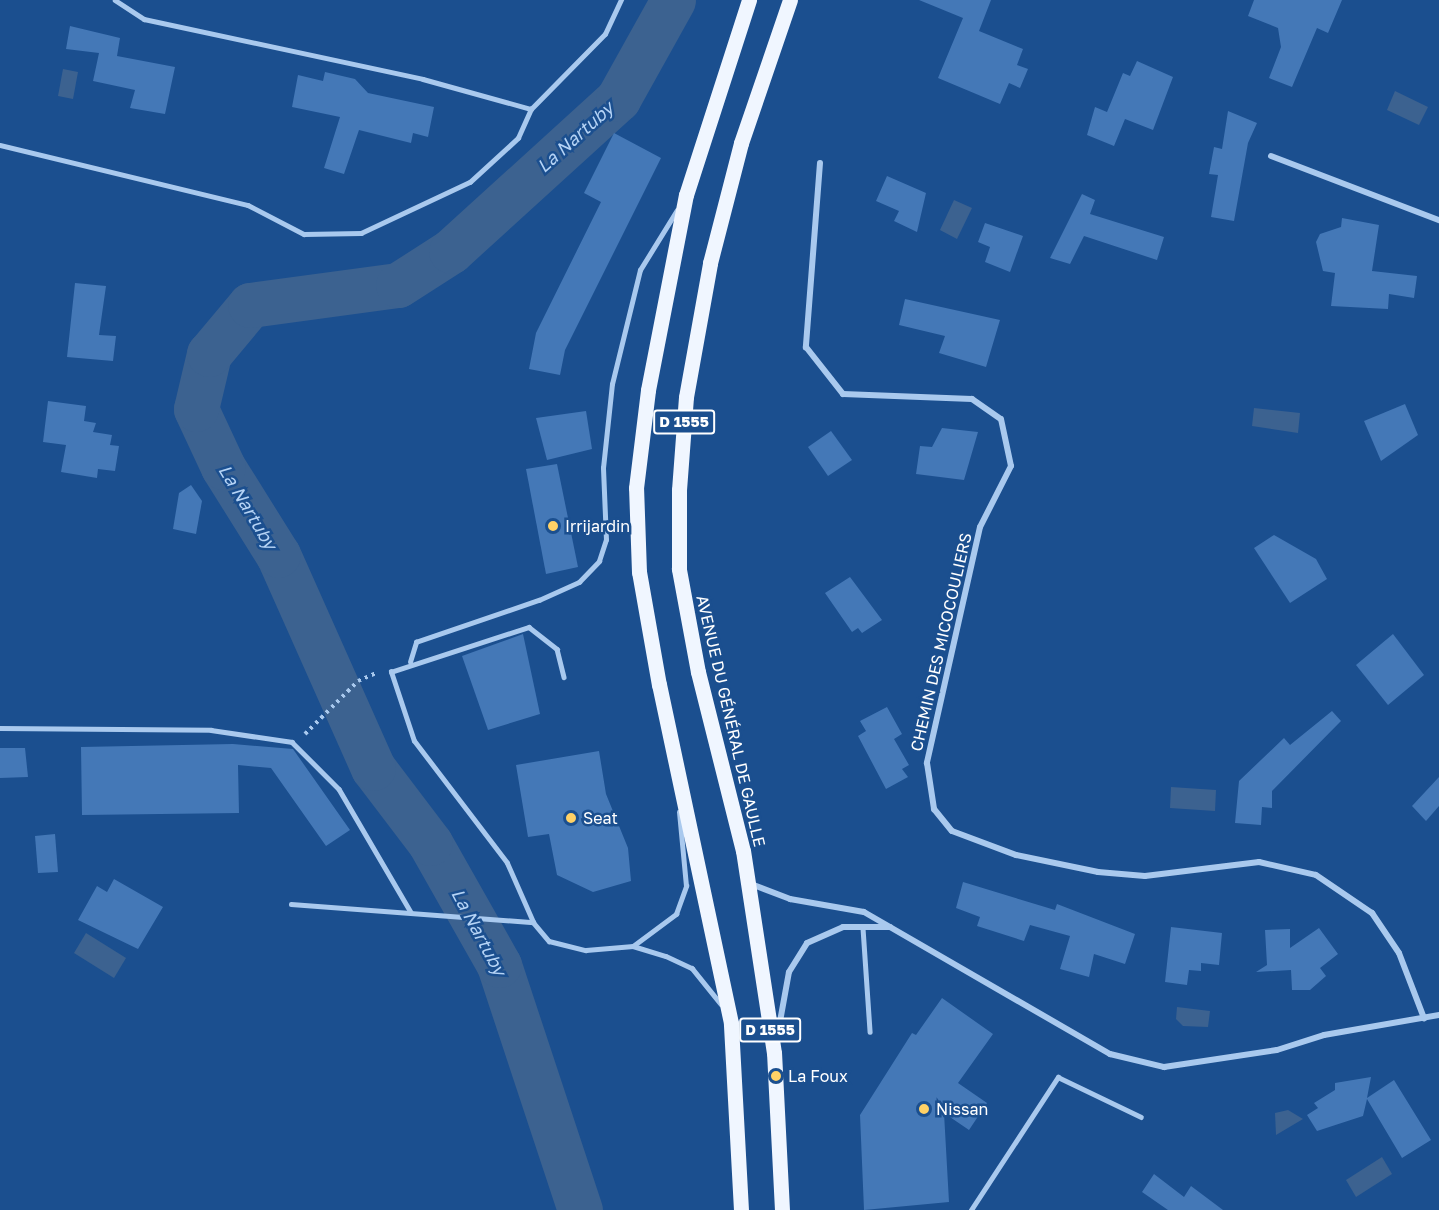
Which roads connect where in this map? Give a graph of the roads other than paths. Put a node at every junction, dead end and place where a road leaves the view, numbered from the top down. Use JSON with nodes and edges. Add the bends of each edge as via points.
{"nodes":[{"id":1,"x":115,"y":0,"type":"edge"},
{"id":2,"x":621,"y":0,"type":"edge"},
{"id":3,"x":749,"y":0,"type":"edge"},
{"id":4,"x":790,"y":0,"type":"edge"},
{"id":5,"x":531,"y":109,"type":"junction"},
{"id":6,"x":0,"y":145,"type":"edge"},
{"id":7,"x":1271,"y":156,"type":"dead end"},
{"id":8,"x":820,"y":163,"type":"dead end"},
{"id":9,"x":686,"y":195,"type":"junction"},
{"id":10,"x":1439,"y":220,"type":"edge"},
{"id":11,"x":410,"y":662,"type":"junction"},
{"id":12,"x":564,"y":677,"type":"dead end"},
{"id":13,"x":1,"y":729,"type":"edge"},
{"id":14,"x":672,"y":738,"type":"junction"},
{"id":15,"x":748,"y":883,"type":"junction"},
{"id":16,"x":291,"y":904,"type":"dead end"},
{"id":17,"x":411,"y":912,"type":"junction"},
{"id":18,"x":533,"y":922,"type":"junction"},
{"id":19,"x":890,"y":927,"type":"junction"},
{"id":20,"x":863,"y":928,"type":"junction"},
{"id":21,"x":633,"y":946,"type":"junction"},
{"id":22,"x":1439,"y":1015,"type":"edge"},
{"id":23,"x":1425,"y":1018,"type":"junction"},
{"id":24,"x":731,"y":1023,"type":"junction"},
{"id":25,"x":870,"y":1032,"type":"dead end"},
{"id":26,"x":774,"y":1053,"type":"junction"},
{"id":27,"x":1141,"y":1117,"type":"dead end"},
{"id":28,"x":741,"y":1210,"type":"edge"},
{"id":29,"x":782,"y":1210,"type":"edge"},
{"id":30,"x":971,"y":1210,"type":"edge"}],
"edges":[{"from":1,"to":5,"type":"lane","via":[[144,19],[423,79]]},
{"from":2,"to":5,"type":"lane","via":[[605,34]]},
{"from":3,"to":9,"type":"main road","number":"D 1555"},
{"from":4,"to":15,"type":"main road","name":"AVENUE DU GÉNÉRAL DE GAULLE","number":"D 1555","via":[[741,143],[710,263],[686,397],[679,490],[679,569]]},
{"from":5,"to":6,"type":"lane","via":[[518,138],[470,182],[361,233],[304,234],[248,205]]},
{"from":7,"to":10,"type":"street"},
{"from":8,"to":23,"type":"street","name":"CHEMIN DES MICOCOULIERS","via":[[806,346],[843,394],[972,399],[1001,419],[1011,466],[980,527],[927,763],[934,809],[952,831],[1016,855],[1098,872],[1145,876],[1259,862],[1316,875],[1372,913],[1399,953]]},
{"from":9,"to":11,"type":"lane","via":[[640,270],[612,384],[603,468],[606,540],[599,561],[579,582],[539,600],[416,642]]},
{"from":9,"to":14,"type":"main road","number":"D 1555","via":[[648,390],[636,488],[639,572]]},
{"from":11,"to":12,"type":"lane","via":[[529,627],[557,649]]},
{"from":11,"to":18,"type":"lane","via":[[391,672],[414,741],[507,863]]},
{"from":13,"to":17,"type":"lane","via":[[211,730],[292,742],[339,789]]},
{"from":14,"to":21,"type":"lane","via":[[686,886],[676,914]]},
{"from":14,"to":24,"type":"main road","number":"D 1555"},
{"from":15,"to":19,"type":"street","via":[[789,899],[864,912]]},
{"from":15,"to":26,"type":"main road","name":"AVENUE DU GÉNÉRAL DE GAULLE","number":"D 1555"},
{"from":16,"to":17,"type":"lane"},
{"from":17,"to":18,"type":"lane"},
{"from":18,"to":21,"type":"lane","via":[[549,942],[586,950]]},
{"from":19,"to":20,"type":"street"},
{"from":19,"to":23,"type":"street","via":[[1110,1054],[1164,1067],[1277,1050],[1324,1035]]},
{"from":20,"to":25,"type":"lane"},
{"from":20,"to":26,"type":"street","via":[[823,934],[796,957]]},
{"from":21,"to":24,"type":"lane","via":[[692,968],[713,990]]},
{"from":22,"to":23,"type":"street"},
{"from":24,"to":28,"type":"main road","number":"D 1555"},
{"from":26,"to":29,"type":"main road","name":"AVENUE DU GÉNÉRAL DE GAULLE","number":"D 1555"},
{"from":27,"to":30,"type":"lane","via":[[1058,1077]]}]}
